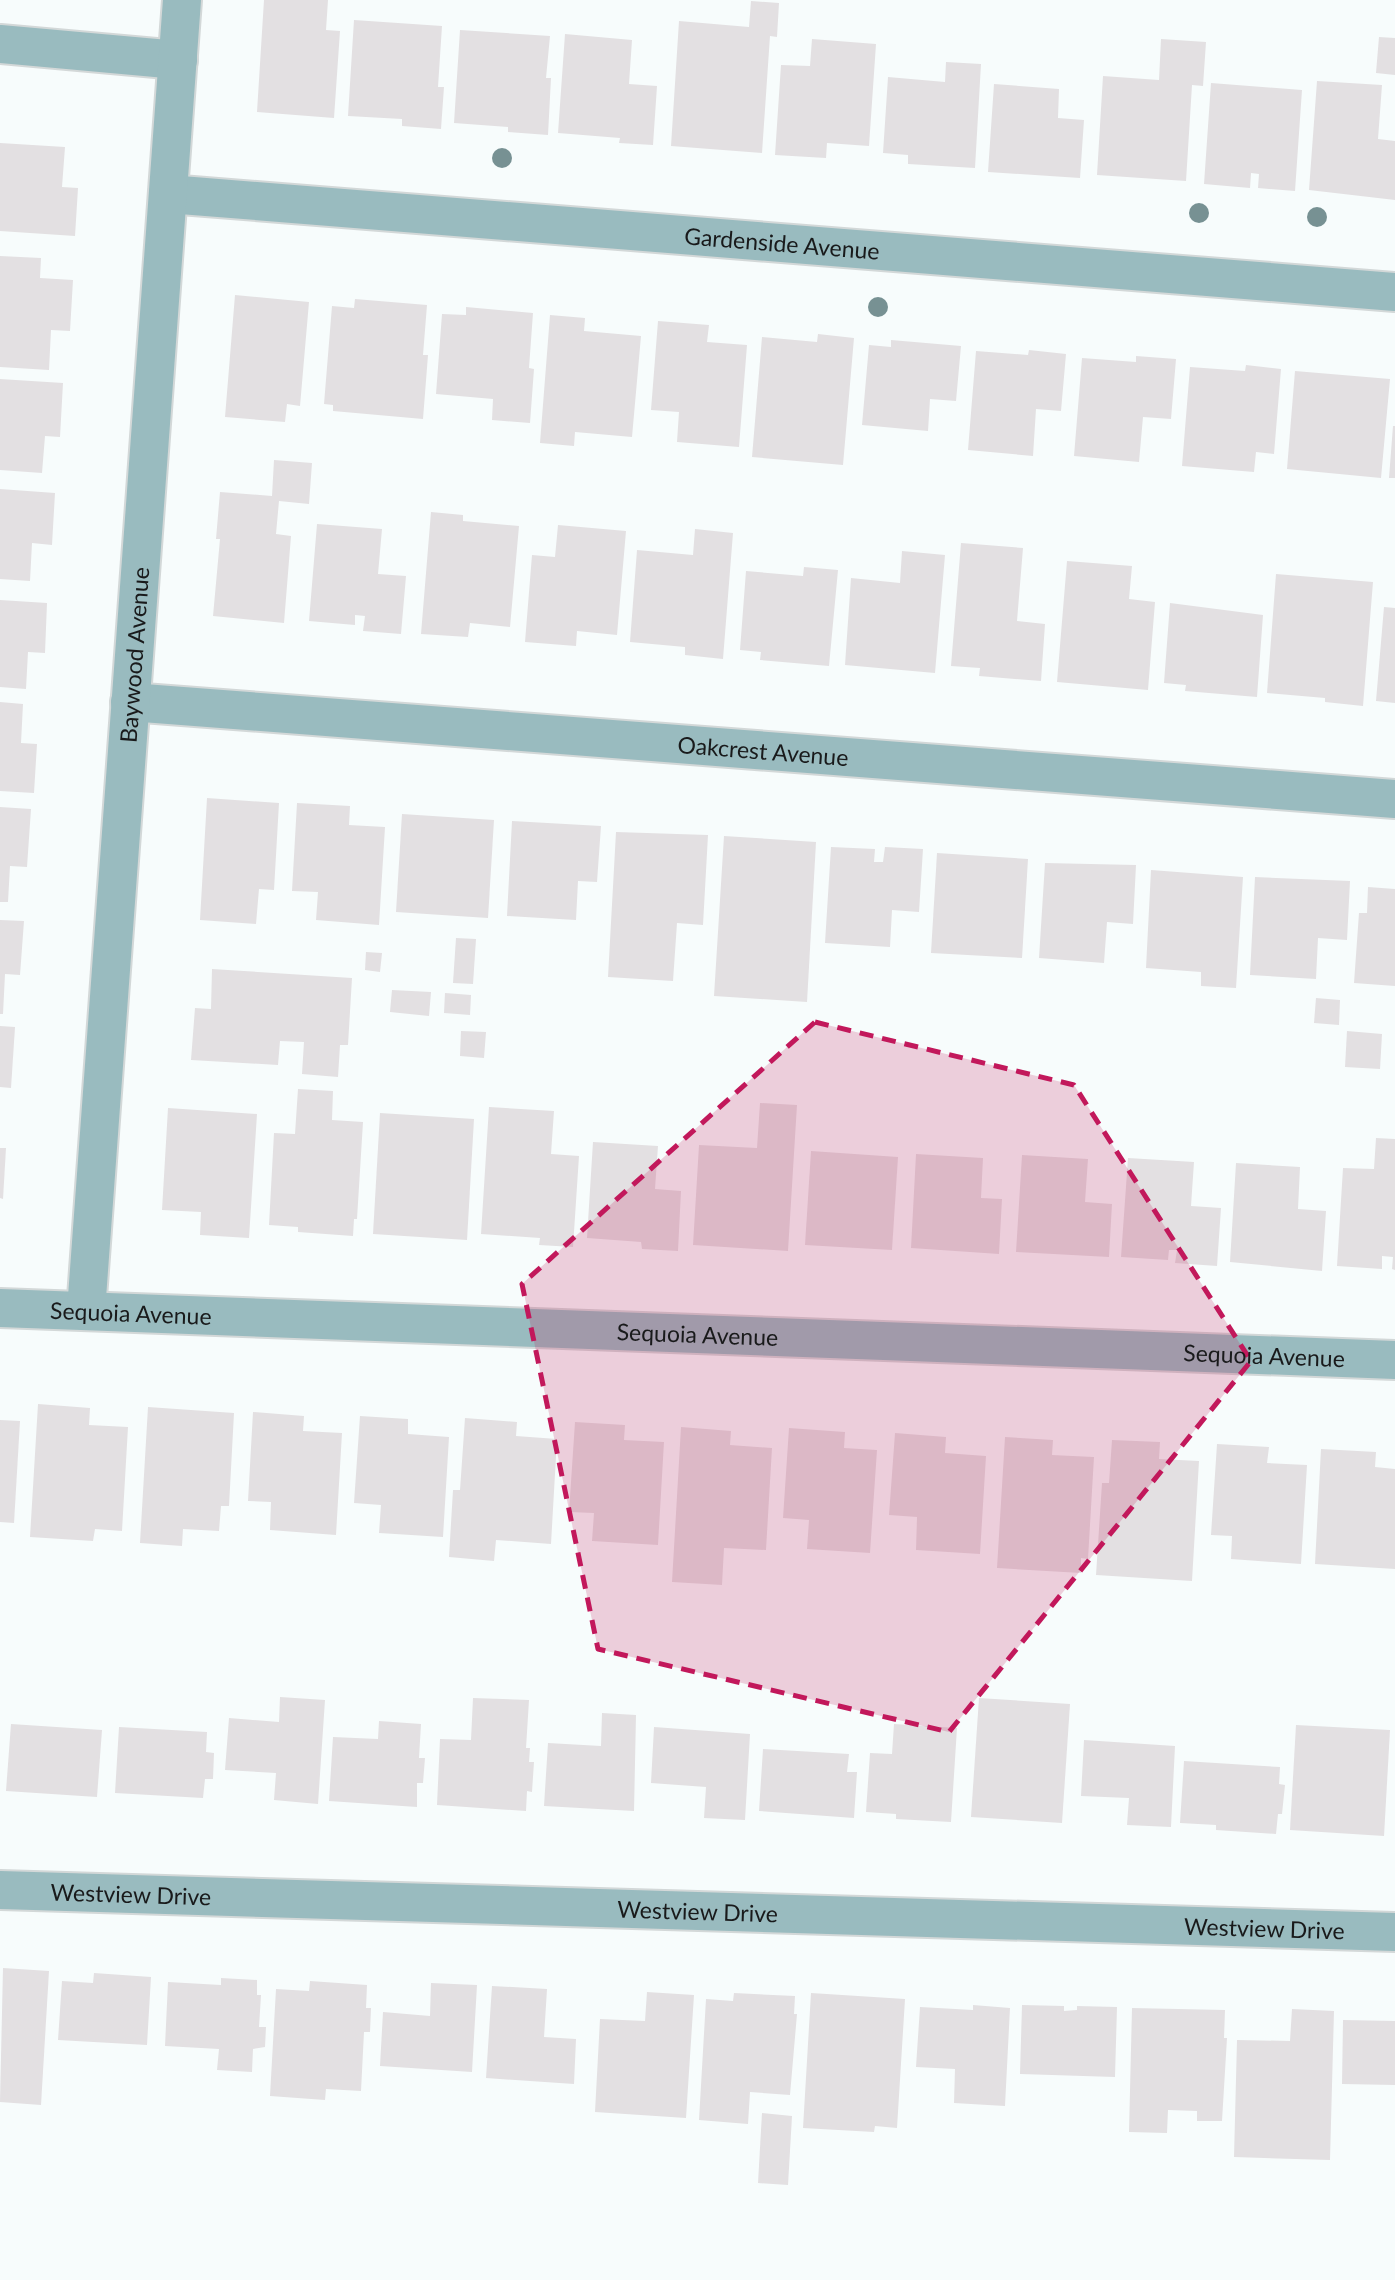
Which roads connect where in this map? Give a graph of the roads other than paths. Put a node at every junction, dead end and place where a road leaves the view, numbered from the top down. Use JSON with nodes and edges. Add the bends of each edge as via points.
{"nodes":[{"id":1,"x":182,"y":0,"type":"edge"},
{"id":2,"x":0,"y":44,"type":"edge"},
{"id":3,"x":178,"y":60,"type":"junction"},
{"id":4,"x":168,"y":194,"type":"junction"},
{"id":5,"x":1395,"y":292,"type":"edge"},
{"id":6,"x":130,"y":702,"type":"junction"},
{"id":7,"x":1395,"y":799,"type":"edge"},
{"id":8,"x":0,"y":1308,"type":"edge"},
{"id":9,"x":86,"y":1311,"type":"junction"},
{"id":10,"x":1395,"y":1360,"type":"edge"},
{"id":11,"x":0,"y":1890,"type":"edge"},
{"id":12,"x":1395,"y":1932,"type":"edge"}],
"edges":[{"from":1,"to":3,"type":"street","name":"Baywood Avenue"},
{"from":2,"to":3,"type":"street"},
{"from":3,"to":4,"type":"street","name":"Baywood Avenue"},
{"from":4,"to":5,"type":"street","name":"Gardenside Avenue"},
{"from":4,"to":6,"type":"street","name":"Baywood Avenue"},
{"from":6,"to":7,"type":"street","name":"Oakcrest Avenue"},
{"from":6,"to":9,"type":"street","name":"Baywood Avenue"},
{"from":8,"to":9,"type":"street","name":"Sequoia Avenue"},
{"from":9,"to":10,"type":"street","name":"Sequoia Avenue"},
{"from":11,"to":12,"type":"street","name":"Westview Drive"}]}
